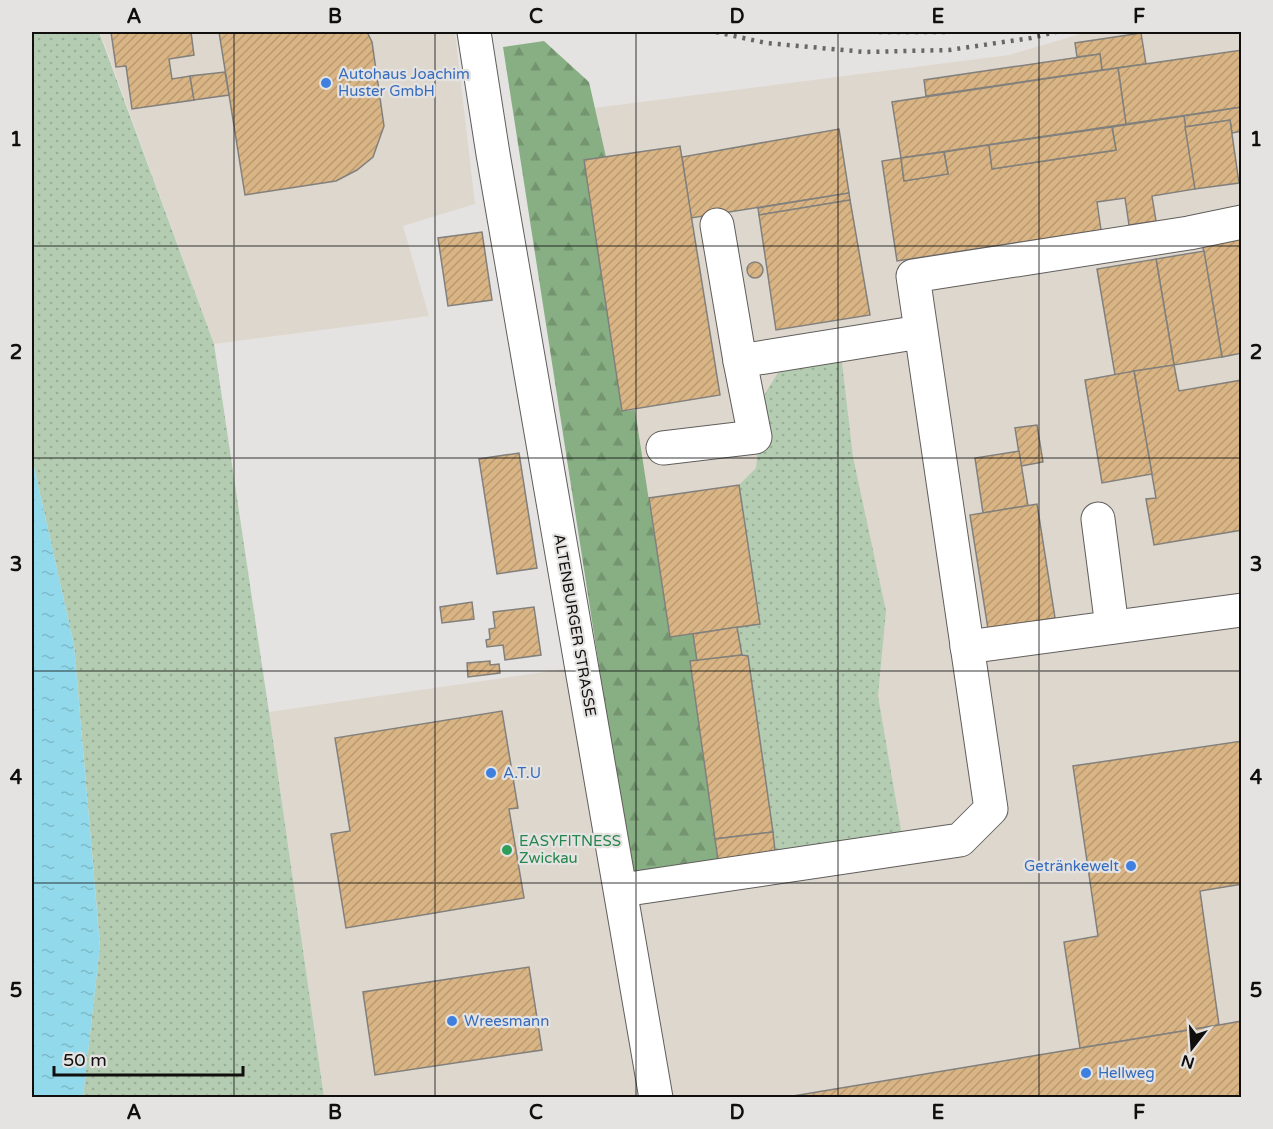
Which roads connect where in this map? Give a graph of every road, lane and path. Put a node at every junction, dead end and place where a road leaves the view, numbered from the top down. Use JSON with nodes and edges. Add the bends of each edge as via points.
{"nodes":[{"id":1,"x":474,"y":32,"type":"edge"},
{"id":2,"x":1242,"y":222,"type":"edge"},
{"id":3,"x":717,"y":225,"type":"dead end"},
{"id":4,"x":920,"y":332,"type":"junction"},
{"id":5,"x":740,"y":361,"type":"junction"},
{"id":6,"x":663,"y":448,"type":"dead end"},
{"id":7,"x":1098,"y":519,"type":"dead end"},
{"id":8,"x":1242,"y":610,"type":"edge"},
{"id":9,"x":1112,"y":627,"type":"junction"},
{"id":10,"x":967,"y":647,"type":"junction"},
{"id":11,"x":622,"y":890,"type":"junction"},
{"id":12,"x":656,"y":1098,"type":"edge"}],
"edges":[{"from":1,"to":11,"type":"street","name":"ALTENBURGER STRASSE"},
{"from":2,"to":4,"type":"street","via":[[913,276]]},
{"from":3,"to":5,"type":"street"},
{"from":4,"to":5,"type":"street"},
{"from":4,"to":10,"type":"street"},
{"from":5,"to":6,"type":"street","via":[[754,437]]},
{"from":7,"to":9,"type":"street"},
{"from":8,"to":9,"type":"street"},
{"from":9,"to":10,"type":"street"},
{"from":10,"to":11,"type":"street","via":[[991,809],[960,840]]},
{"from":11,"to":12,"type":"street","name":"ALTENBURGER STRASSE"}]}
